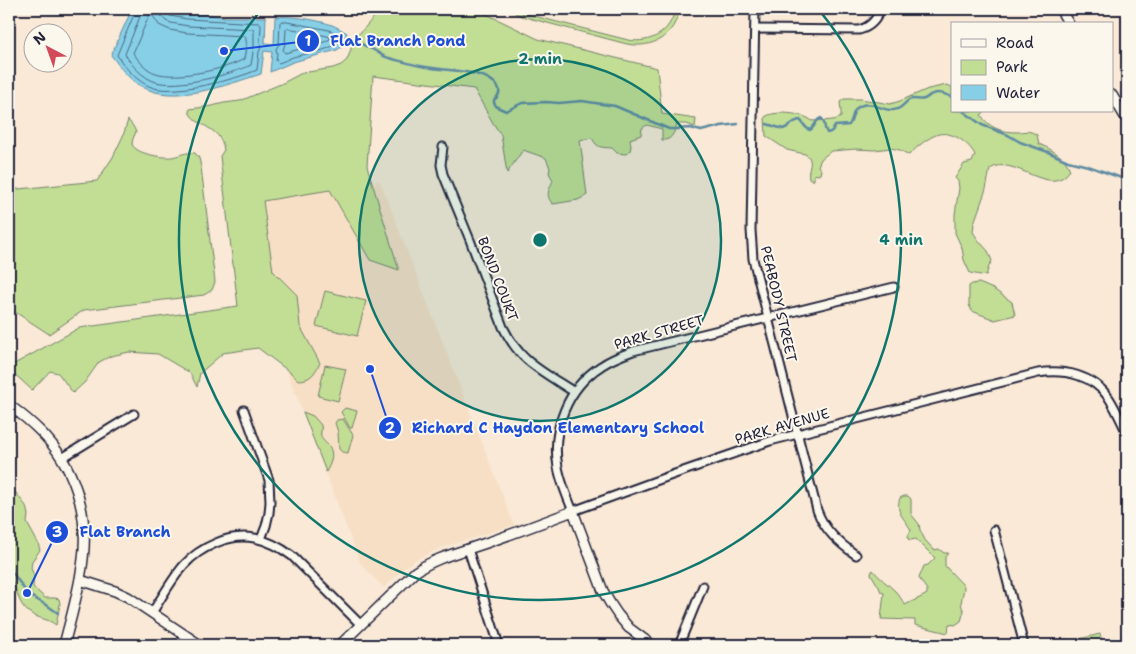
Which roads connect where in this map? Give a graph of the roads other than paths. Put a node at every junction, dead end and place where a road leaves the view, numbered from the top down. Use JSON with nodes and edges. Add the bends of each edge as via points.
{"nodes":[{"id":1,"x":756,"y":9,"type":"edge"},
{"id":2,"x":880,"y":9,"type":"edge"},
{"id":3,"x":1060,"y":9,"type":"edge"},
{"id":4,"x":1068,"y":22,"type":"edge"},
{"id":5,"x":755,"y":28,"type":"junction"},
{"id":6,"x":1114,"y":99,"type":"edge"},
{"id":7,"x":1127,"y":120,"type":"edge"},
{"id":8,"x":443,"y":147,"type":"dead end"},
{"id":9,"x":894,"y":287,"type":"dead end"},
{"id":10,"x":767,"y":318,"type":"junction"},
{"id":11,"x":574,"y":392,"type":"junction"},
{"id":12,"x":9,"y":405,"type":"edge"},
{"id":13,"x":244,"y":410,"type":"dead end"},
{"id":14,"x":134,"y":414,"type":"dead end"},
{"id":15,"x":1127,"y":433,"type":"edge"},
{"id":16,"x":797,"y":434,"type":"junction"},
{"id":17,"x":62,"y":458,"type":"junction"},
{"id":18,"x":573,"y":511,"type":"junction"},
{"id":19,"x":994,"y":530,"type":"dead end"},
{"id":20,"x":261,"y":539,"type":"junction"},
{"id":21,"x":468,"y":549,"type":"junction"},
{"id":22,"x":856,"y":555,"type":"dead end"},
{"id":23,"x":80,"y":580,"type":"junction"},
{"id":24,"x":703,"y":586,"type":"dead end"},
{"id":25,"x":152,"y":613,"type":"junction"},
{"id":26,"x":361,"y":626,"type":"junction"},
{"id":27,"x":64,"y":645,"type":"edge"},
{"id":28,"x":200,"y":645,"type":"edge"},
{"id":29,"x":340,"y":645,"type":"edge"},
{"id":30,"x":499,"y":645,"type":"edge"},
{"id":31,"x":652,"y":645,"type":"edge"},
{"id":32,"x":679,"y":645,"type":"edge"},
{"id":33,"x":1024,"y":645,"type":"edge"}],
"edges":[{"from":1,"to":5,"type":"street","name":"PEABODY STREET"},
{"from":2,"to":5,"type":"street","via":[[874,21],[859,30]]},
{"from":3,"to":4,"type":"street"},
{"from":5,"to":10,"type":"street","name":"PEABODY STREET","via":[[752,246]]},
{"from":6,"to":7,"type":"street"},
{"from":8,"to":11,"type":"street","name":"BOND COURT","via":[[443,174],[509,339],[526,359]]},
{"from":9,"to":10,"type":"street","name":"PARK STREET"},
{"from":10,"to":11,"type":"street","name":"PARK STREET","via":[[632,351],[600,366]]},
{"from":10,"to":16,"type":"street","name":"PEABODY STREET"},
{"from":11,"to":18,"type":"street","name":"PARK STREET","via":[[562,415],[556,452],[561,480]]},
{"from":12,"to":17,"type":"street","via":[[41,432]]},
{"from":13,"to":20,"type":"street","via":[[269,480],[269,513]]},
{"from":14,"to":17,"type":"street"},
{"from":15,"to":16,"type":"street","name":"PARK AVENUE","via":[[1108,397],[1093,382],[1052,371]]},
{"from":16,"to":18,"type":"street","name":"PARK AVENUE"},
{"from":16,"to":22,"type":"street","name":"PEABODY STREET","via":[[820,519],[844,547]]},
{"from":17,"to":23,"type":"street","via":[[82,513],[85,542]]},
{"from":18,"to":21,"type":"street","name":"PARK AVENUE"},
{"from":18,"to":31,"type":"street","name":"PARK STREET","via":[[610,603],[629,628]]},
{"from":19,"to":33,"type":"street"},
{"from":20,"to":25,"type":"street","via":[[233,537],[199,551],[184,564]]},
{"from":20,"to":26,"type":"street","via":[[292,556]]},
{"from":21,"to":26,"type":"street","name":"PARK AVENUE","via":[[435,560],[420,569]]},
{"from":21,"to":30,"type":"street"},
{"from":23,"to":25,"type":"street","via":[[115,591]]},
{"from":23,"to":27,"type":"street"},
{"from":24,"to":32,"type":"street"},
{"from":25,"to":28,"type":"street"},
{"from":26,"to":29,"type":"street","name":"PARK AVENUE"}]}
